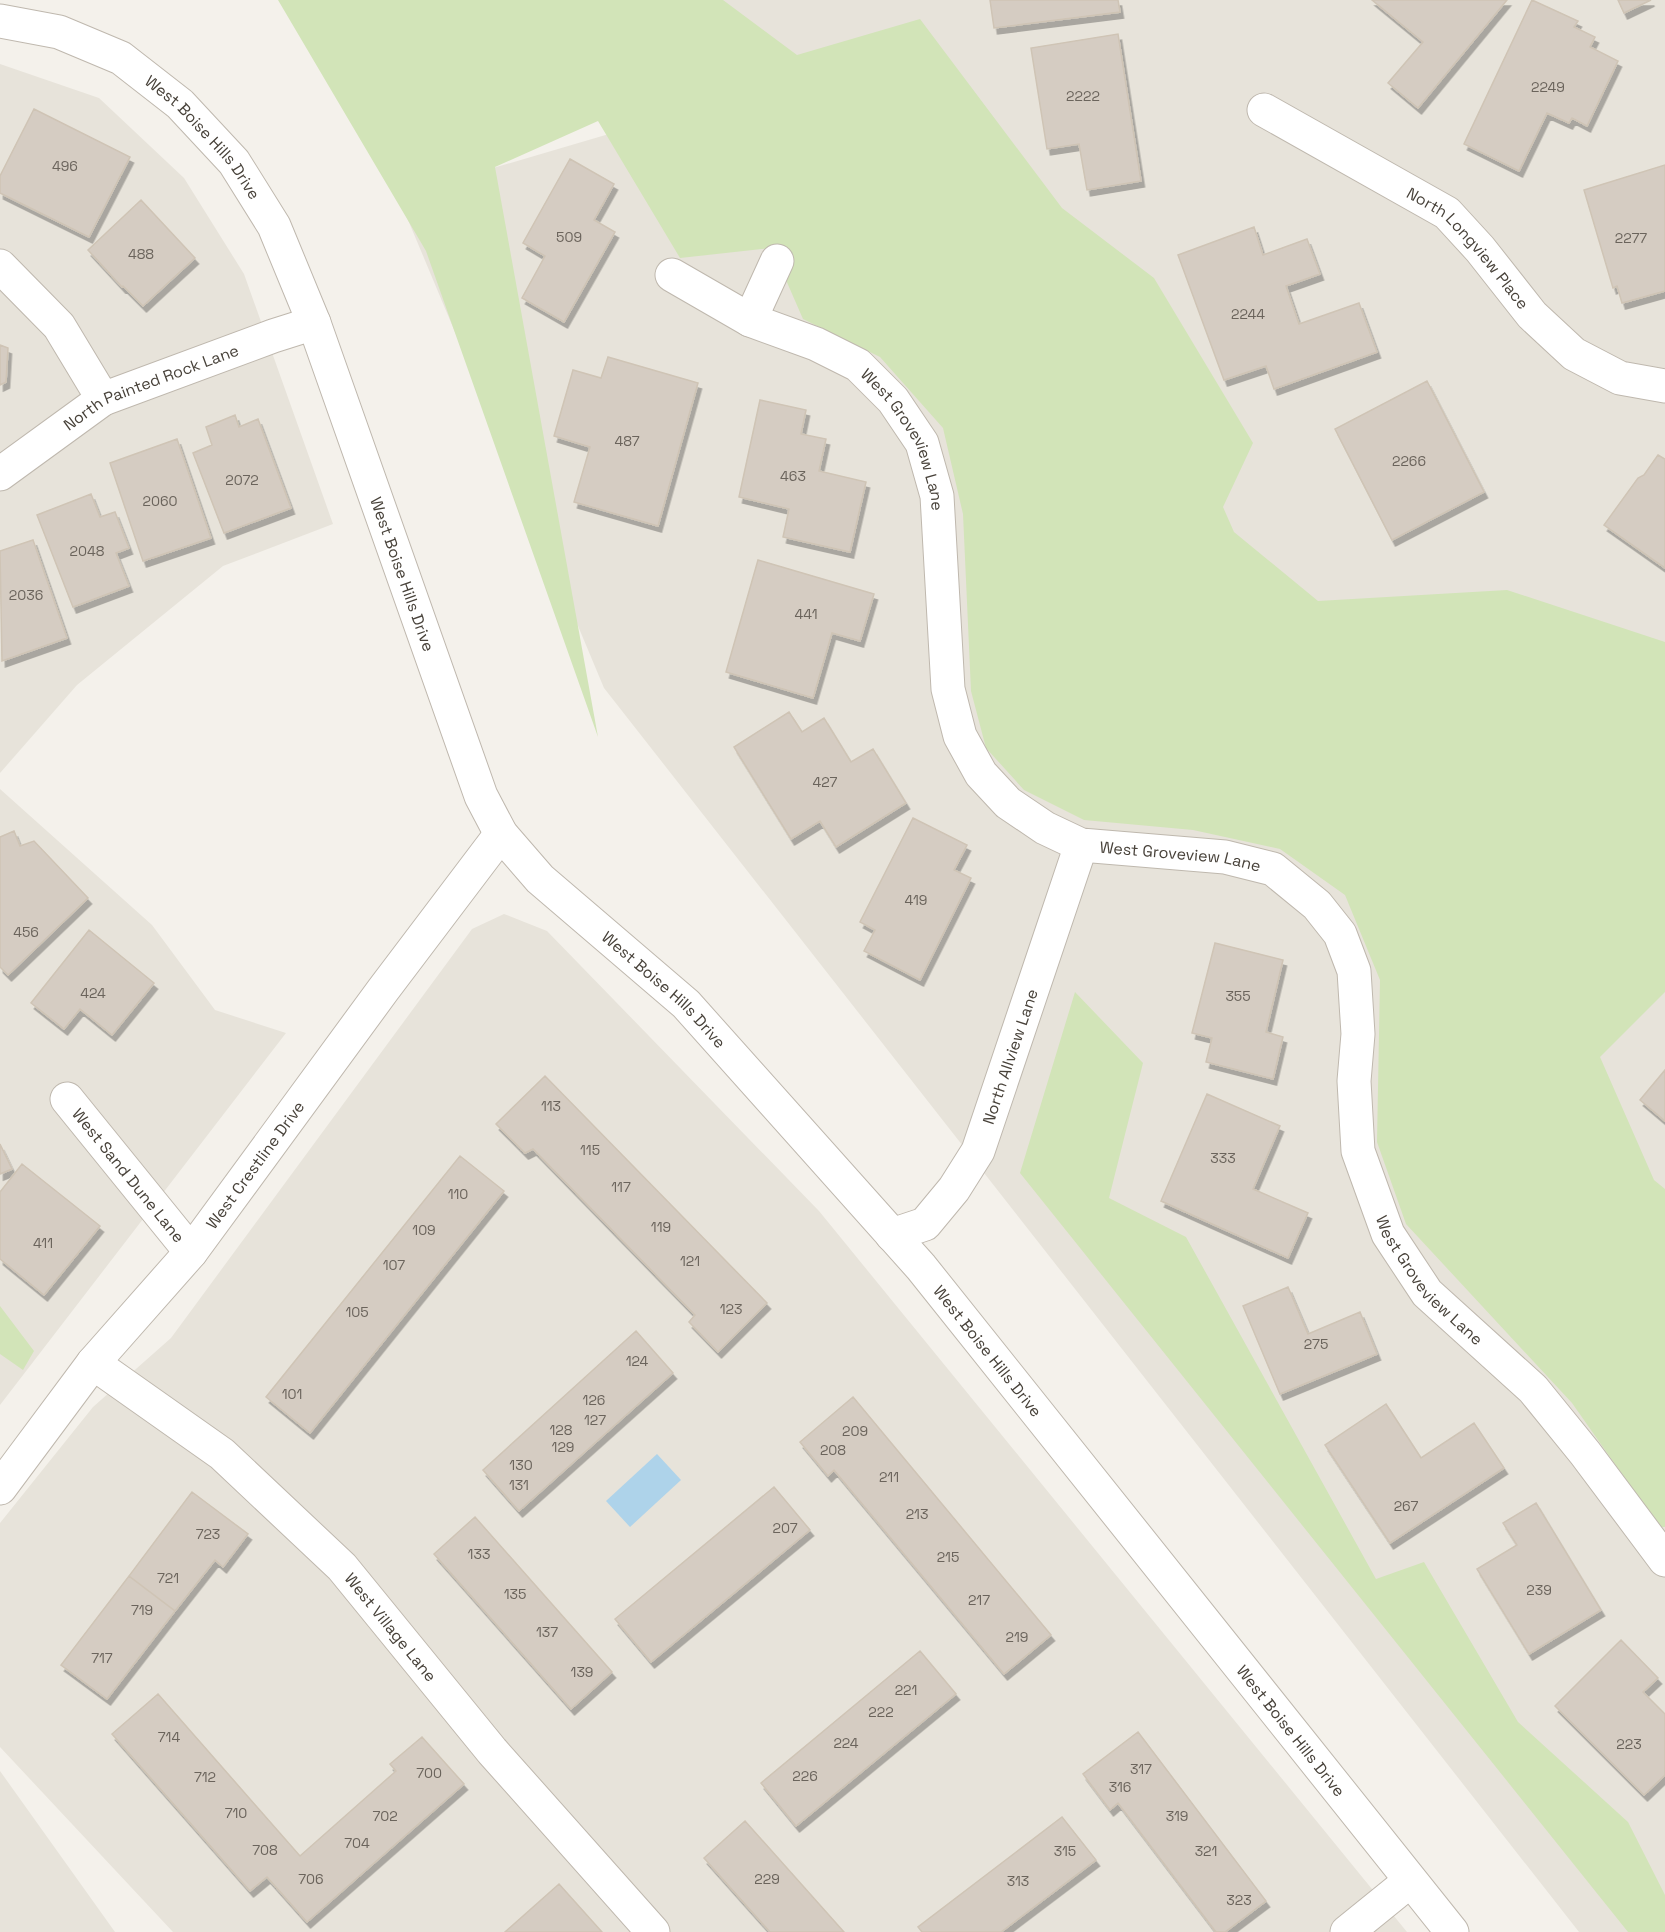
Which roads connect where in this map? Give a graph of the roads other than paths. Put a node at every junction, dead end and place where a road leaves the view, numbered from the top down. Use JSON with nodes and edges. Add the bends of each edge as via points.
{"nodes":[{"id":1,"x":0,"y":21,"type":"edge"},
{"id":2,"x":1264,"y":110,"type":"dead end"},
{"id":3,"x":777,"y":261,"type":"dead end"},
{"id":4,"x":0,"y":266,"type":"edge"},
{"id":5,"x":672,"y":275,"type":"dead end"},
{"id":6,"x":750,"y":320,"type":"junction"},
{"id":7,"x":314,"y":323,"type":"junction"},
{"id":8,"x":1665,"y":386,"type":"edge"},
{"id":9,"x":103,"y":399,"type":"junction"},
{"id":10,"x":0,"y":474,"type":"edge"},
{"id":11,"x":501,"y":834,"type":"junction"},
{"id":12,"x":1081,"y":845,"type":"junction"},
{"id":13,"x":67,"y":1099,"type":"dead end"},
{"id":14,"x":892,"y":1235,"type":"junction"},
{"id":15,"x":191,"y":1252,"type":"junction"},
{"id":16,"x":93,"y":1363,"type":"junction"},
{"id":17,"x":0,"y":1488,"type":"edge"},
{"id":18,"x":1665,"y":1560,"type":"edge"},
{"id":19,"x":1410,"y":1881,"type":"junction"},
{"id":20,"x":653,"y":1932,"type":"edge"},
{"id":21,"x":1347,"y":1932,"type":"edge"},
{"id":22,"x":1452,"y":1932,"type":"edge"}],
"edges":[{"from":1,"to":7,"type":"street","name":"West Boise Hills Drive","via":[[59,32],[122,58],[180,104],[234,162],[274,226]]},
{"from":2,"to":8,"type":"street","name":"North Longview Place","via":[[1447,213],[1532,315],[1574,354],[1620,378]]},
{"from":3,"to":6,"type":"street"},
{"from":4,"to":9,"type":"street","via":[[59,326]]},
{"from":5,"to":6,"type":"street","name":"West Groveview Lane"},
{"from":6,"to":12,"type":"street","name":"West Groveview Lane","via":[[816,344],[858,365],[893,400],[922,443],[937,496],[948,689],[960,736],[981,774],[1008,803],[1045,828]]},
{"from":7,"to":9,"type":"street","name":"North Painted Rock Lane"},
{"from":7,"to":11,"type":"street","name":"West Boise Hills Drive","via":[[480,796]]},
{"from":9,"to":10,"type":"street","name":"North Painted Rock Lane"},
{"from":11,"to":14,"type":"street","name":"West Boise Hills Drive","via":[[540,879],[686,1004]]},
{"from":11,"to":15,"type":"street","name":"West Crestline Drive"},
{"from":12,"to":14,"type":"street","name":"North Allview Lane","via":[[978,1151],[925,1224]]},
{"from":12,"to":18,"type":"street","name":"West Groveview Lane","via":[[1225,857],[1273,868],[1317,905],[1340,934],[1353,971],[1358,1034],[1354,1081],[1358,1151],[1388,1234],[1427,1293],[1533,1389]]},
{"from":13,"to":15,"type":"street","name":"West Sand Dune Lane"},
{"from":14,"to":19,"type":"street","name":"West Boise Hills Drive"},
{"from":15,"to":16,"type":"street","name":"West Crestline Drive"},
{"from":16,"to":17,"type":"street","name":"West Crestline Drive"},
{"from":16,"to":20,"type":"street","name":"West Village Lane","via":[[222,1454],[342,1567],[492,1751]]},
{"from":19,"to":21,"type":"street"},
{"from":19,"to":22,"type":"street","name":"West Boise Hills Drive"}]}
